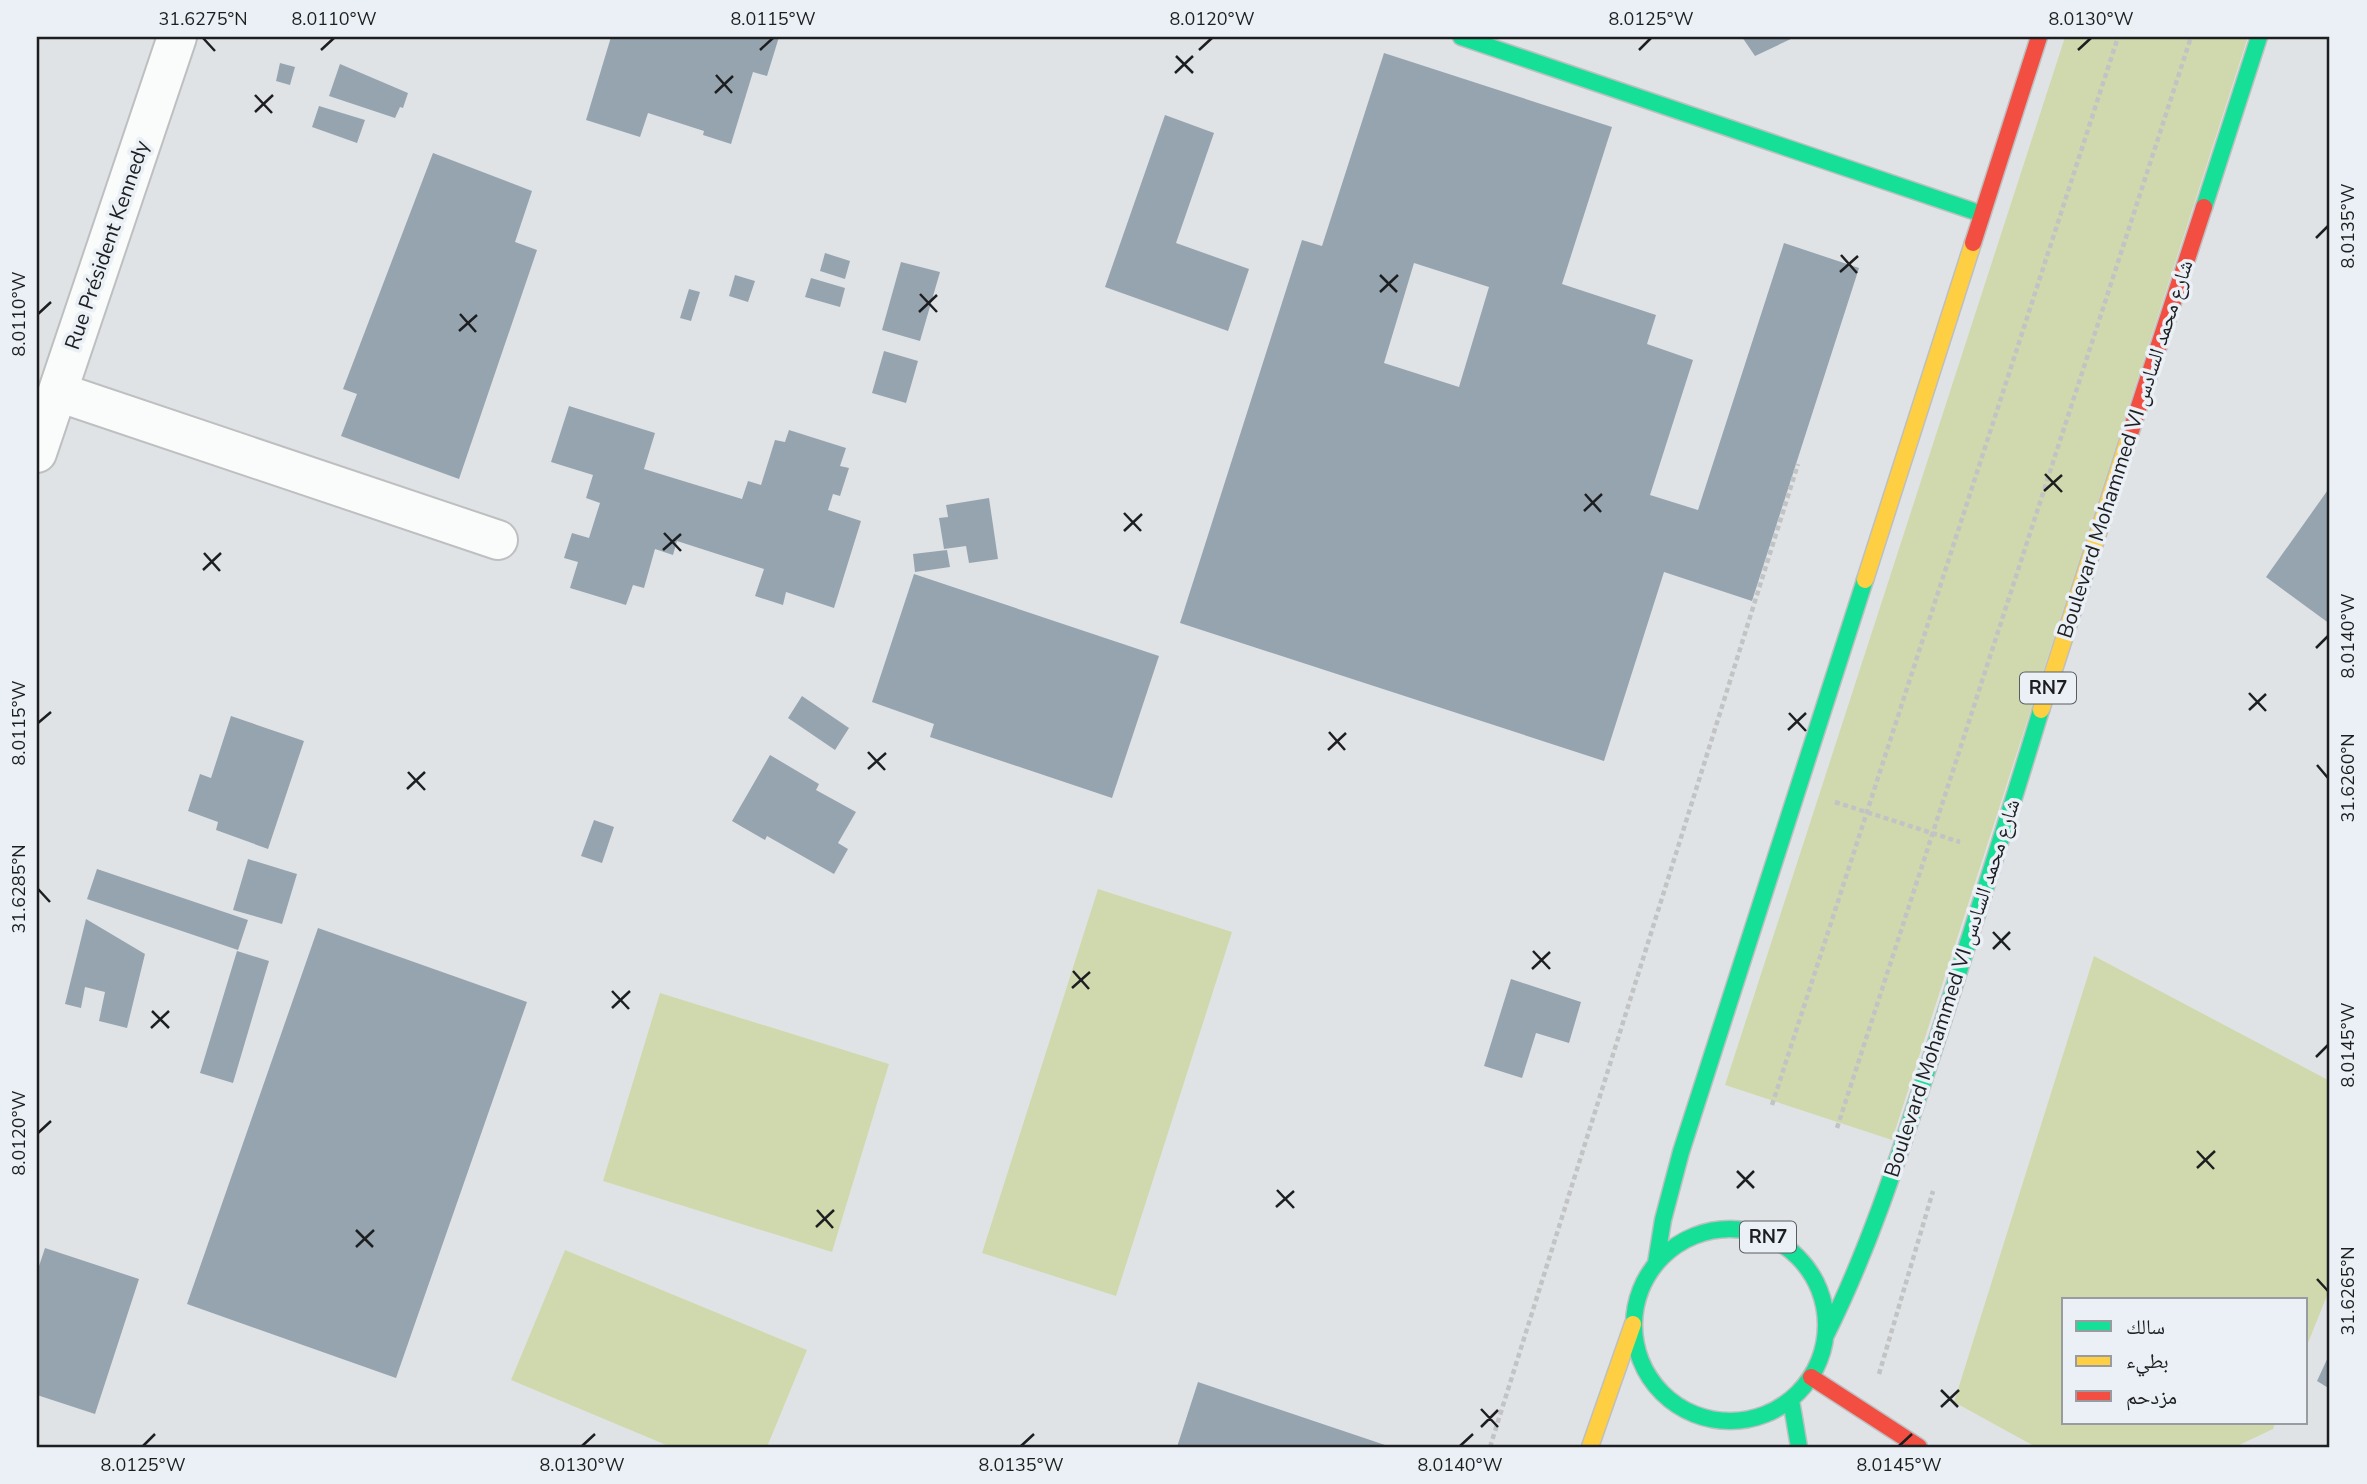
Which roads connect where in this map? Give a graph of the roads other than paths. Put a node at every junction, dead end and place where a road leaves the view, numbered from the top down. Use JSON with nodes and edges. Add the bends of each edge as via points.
{"nodes":[{"id":1,"x":177,"y":37,"type":"edge"},
{"id":2,"x":1461,"y":37,"type":"edge"},
{"id":3,"x":2039,"y":37,"type":"edge"},
{"id":4,"x":2259,"y":37,"type":"edge"},
{"id":5,"x":1982,"y":214,"type":"junction"},
{"id":6,"x":58,"y":392,"type":"junction"},
{"id":7,"x":37,"y":453,"type":"edge"},
{"id":8,"x":498,"y":540,"type":"dead end"},
{"id":9,"x":1656,"y":1263,"type":"junction"},
{"id":10,"x":1633,"y":1322,"type":"junction"},
{"id":11,"x":1826,"y":1335,"type":"junction"},
{"id":12,"x":1811,"y":1377,"type":"junction"},
{"id":13,"x":1791,"y":1400,"type":"junction"},
{"id":14,"x":1590,"y":1447,"type":"edge"},
{"id":15,"x":1800,"y":1447,"type":"edge"},
{"id":16,"x":1919,"y":1447,"type":"edge"}],
"edges":[{"from":1,"to":6,"type":"street","name":"Rue Président Kennedy"},
{"from":2,"to":5,"type":"main road"},
{"from":3,"to":5,"type":"main road","number":"RN7"},
{"from":4,"to":11,"type":"main road","name":"Boulevard Mohammed VI شارع محمد السادس","number":"RN7","via":[[1901,1150]]},
{"from":5,"to":9,"type":"main road","number":"RN7","via":[[1681,1152]]},
{"from":6,"to":7,"type":"street","name":"Rue Président Kennedy"},
{"from":6,"to":8,"type":"street"},
{"from":9,"to":10,"type":"main road","number":"RN7","via":[[1642,1284]]},
{"from":9,"to":11,"type":"main road","number":"RN7","via":[[1699,1233],[1734,1229],[1768,1237],[1808,1269],[1823,1301]]},
{"from":10,"to":13,"type":"main road","number":"RN7","via":[[1637,1351],[1649,1378],[1669,1400],[1694,1415],[1737,1421],[1766,1415]]},
{"from":10,"to":14,"type":"main road","number":"RN7"},
{"from":11,"to":12,"type":"main road","number":"RN7"},
{"from":12,"to":13,"type":"main road","number":"RN7"},
{"from":12,"to":16,"type":"main road"},
{"from":13,"to":15,"type":"main road"}]}
